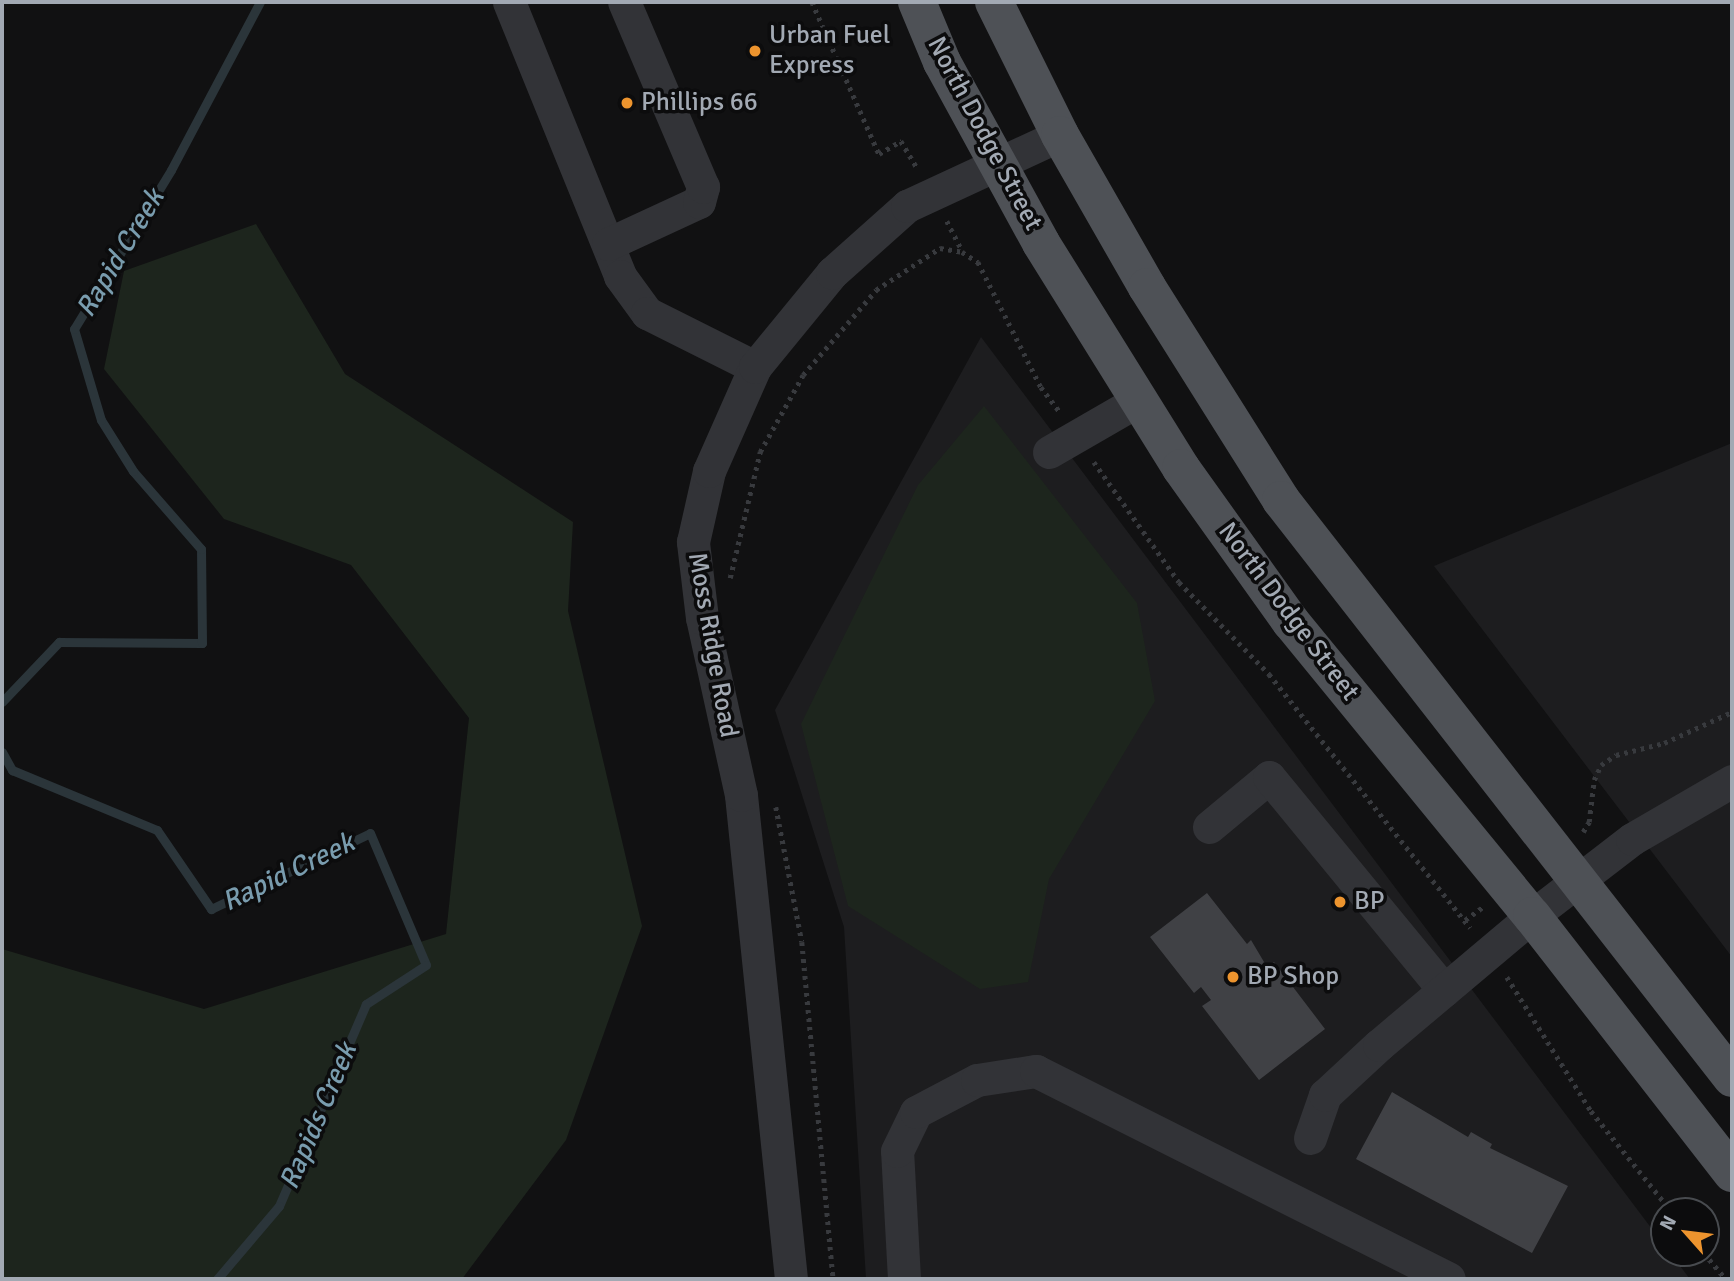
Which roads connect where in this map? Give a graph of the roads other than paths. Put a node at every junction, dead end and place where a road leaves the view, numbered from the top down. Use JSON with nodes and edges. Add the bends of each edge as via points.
{"nodes":[{"id":1,"x":510,"y":2,"type":"edge"},
{"id":2,"x":624,"y":2,"type":"edge"},
{"id":3,"x":918,"y":2,"type":"edge"},
{"id":4,"x":994,"y":2,"type":"edge"},
{"id":5,"x":1060,"y":135,"type":"junction"},
{"id":6,"x":997,"y":162,"type":"junction"},
{"id":7,"x":608,"y":244,"type":"junction"},
{"id":8,"x":755,"y":367,"type":"junction"},
{"id":9,"x":1139,"y":400,"type":"junction"},
{"id":10,"x":1063,"y":444,"type":"road end"},
{"id":11,"x":1732,"y":781,"type":"edge"},
{"id":12,"x":1209,"y":827,"type":"dead end"},
{"id":13,"x":1578,"y":880,"type":"junction"},
{"id":14,"x":1532,"y":916,"type":"junction"},
{"id":15,"x":1444,"y":990,"type":"junction"},
{"id":16,"x":1732,"y":1078,"type":"edge"},
{"id":17,"x":1310,"y":1138,"type":"dead end"},
{"id":18,"x":1732,"y":1173,"type":"edge"},
{"id":19,"x":791,"y":1279,"type":"edge"},
{"id":20,"x":905,"y":1279,"type":"edge"},
{"id":21,"x":1450,"y":1279,"type":"edge"}],
"edges":[{"from":1,"to":7,"type":"street"},
{"from":2,"to":7,"type":"street","via":[[703,187],[699,202]]},
{"from":3,"to":6,"type":"main road","name":"North Dodge Street","via":[[942,62]]},
{"from":4,"to":5,"type":"main road"},
{"from":5,"to":6,"type":"street","name":"Moss Ridge Road"},
{"from":5,"to":13,"type":"main road","via":[[1147,287],[1281,500]]},
{"from":6,"to":8,"type":"street","name":"Moss Ridge Road","via":[[907,206],[832,273]]},
{"from":6,"to":9,"type":"main road","name":"North Dodge Street"},
{"from":7,"to":8,"type":"street","via":[[621,276],[647,313]]},
{"from":8,"to":19,"type":"street","name":"Moss Ridge Road","via":[[709,471],[693,542],[702,618],[740,794]]},
{"from":9,"to":10,"type":"street"},
{"from":9,"to":14,"type":"main road","name":"North Dodge Street","via":[[1181,468],[1291,622]]},
{"from":11,"to":13,"type":"street","via":[[1632,839]]},
{"from":12,"to":15,"type":"street","via":[[1269,777]]},
{"from":13,"to":14,"type":"street"},
{"from":13,"to":16,"type":"main road"},
{"from":14,"to":15,"type":"street"},
{"from":14,"to":18,"type":"main road","name":"North Dodge Street"},
{"from":15,"to":17,"type":"street","via":[[1325,1095]]},
{"from":20,"to":21,"type":"street","via":[[897,1151],[916,1112],[977,1080],[1036,1071]]}]}
